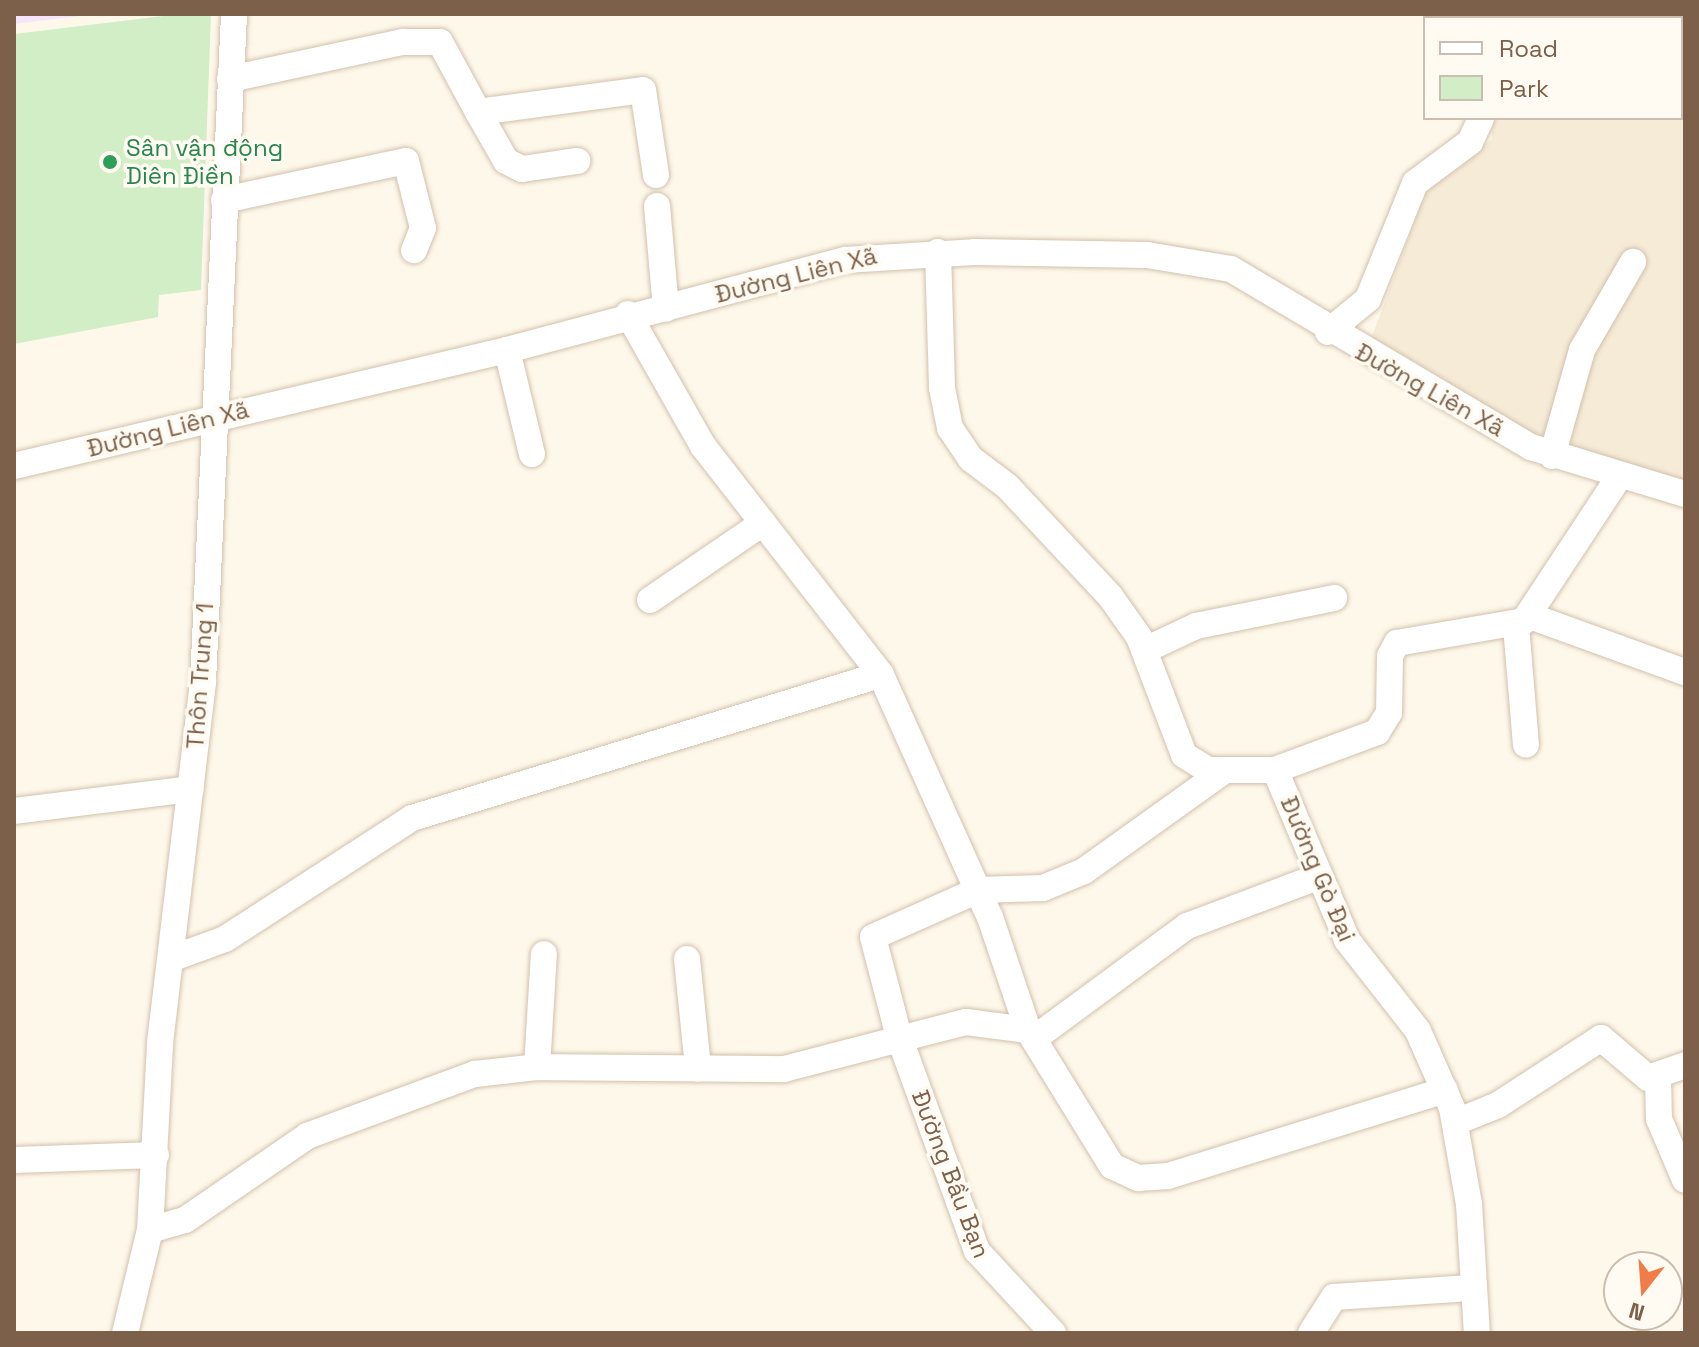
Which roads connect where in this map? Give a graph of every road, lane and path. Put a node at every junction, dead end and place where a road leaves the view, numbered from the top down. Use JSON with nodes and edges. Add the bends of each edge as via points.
{"nodes":[{"id":1,"x":234,"y":14,"type":"edge"},
{"id":2,"x":230,"y":79,"type":"junction"},
{"id":3,"x":478,"y":112,"type":"junction"},
{"id":4,"x":1480,"y":120,"type":"edge"},
{"id":5,"x":577,"y":161,"type":"dead end"},
{"id":6,"x":656,"y":175,"type":"dead end"},
{"id":7,"x":224,"y":200,"type":"junction"},
{"id":8,"x":657,"y":206,"type":"dead end"},
{"id":9,"x":414,"y":250,"type":"dead end"},
{"id":10,"x":938,"y":252,"type":"junction"},
{"id":11,"x":1633,"y":262,"type":"dead end"},
{"id":12,"x":666,"y":309,"type":"junction"},
{"id":13,"x":628,"y":314,"type":"junction"},
{"id":14,"x":1328,"y":332,"type":"junction"},
{"id":15,"x":507,"y":350,"type":"junction"},
{"id":16,"x":213,"y":418,"type":"junction"},
{"id":17,"x":532,"y":454,"type":"dead end"},
{"id":18,"x":1552,"y":456,"type":"junction"},
{"id":19,"x":14,"y":466,"type":"edge"},
{"id":20,"x":1619,"y":477,"type":"junction"},
{"id":21,"x":1685,"y":494,"type":"edge"},
{"id":22,"x":763,"y":523,"type":"junction"},
{"id":23,"x":1334,"y":598,"type":"dead end"},
{"id":24,"x":650,"y":600,"type":"dead end"},
{"id":25,"x":1523,"y":621,"type":"junction"},
{"id":26,"x":1145,"y":650,"type":"junction"},
{"id":27,"x":1685,"y":672,"type":"edge"},
{"id":28,"x":881,"y":675,"type":"junction"},
{"id":29,"x":1526,"y":745,"type":"dead end"},
{"id":30,"x":1275,"y":770,"type":"junction"},
{"id":31,"x":1221,"y":773,"type":"junction"},
{"id":32,"x":191,"y":789,"type":"junction"},
{"id":33,"x":14,"y":811,"type":"edge"},
{"id":34,"x":1320,"y":876,"type":"junction"},
{"id":35,"x":978,"y":890,"type":"junction"},
{"id":36,"x":544,"y":954,"type":"dead end"},
{"id":37,"x":173,"y":958,"type":"junction"},
{"id":38,"x":687,"y":959,"type":"dead end"},
{"id":39,"x":1031,"y":1034,"type":"junction"},
{"id":40,"x":899,"y":1037,"type":"junction"},
{"id":41,"x":1685,"y":1065,"type":"edge"},
{"id":42,"x":537,"y":1067,"type":"junction"},
{"id":43,"x":698,"y":1068,"type":"junction"},
{"id":44,"x":1658,"y":1079,"type":"junction"},
{"id":45,"x":1445,"y":1090,"type":"junction"},
{"id":46,"x":1456,"y":1122,"type":"junction"},
{"id":47,"x":156,"y":1155,"type":"junction"},
{"id":48,"x":14,"y":1160,"type":"edge"},
{"id":49,"x":1685,"y":1180,"type":"edge"},
{"id":50,"x":150,"y":1230,"type":"junction"},
{"id":51,"x":1471,"y":1288,"type":"junction"},
{"id":52,"x":125,"y":1333,"type":"edge"},
{"id":53,"x":1053,"y":1333,"type":"edge"},
{"id":54,"x":1311,"y":1333,"type":"edge"},
{"id":55,"x":1477,"y":1333,"type":"edge"}],
"edges":[{"from":1,"to":2,"type":"street","name":"Thôn Trung 1"},
{"from":2,"to":3,"type":"street","via":[[422,40],[449,52]]},
{"from":2,"to":7,"type":"street","name":"Thôn Trung 1"},
{"from":3,"to":5,"type":"street","via":[[506,161],[522,169]]},
{"from":3,"to":6,"type":"street","via":[[643,90]]},
{"from":4,"to":14,"type":"street","via":[[1470,142],[1420,177],[1368,299]]},
{"from":7,"to":9,"type":"street","via":[[406,161],[423,228]]},
{"from":7,"to":16,"type":"street","name":"Thôn Trung 1"},
{"from":8,"to":12,"type":"street"},
{"from":10,"to":12,"type":"street","name":"Đường Liên Xã","via":[[845,260]]},
{"from":10,"to":14,"type":"street","name":"Đường Liên Xã","via":[[1199,261],[1248,275]]},
{"from":10,"to":26,"type":"street","name":"Đường Gò Đại","via":[[950,428],[971,459],[1007,486],[1110,596]]},
{"from":11,"to":18,"type":"street","via":[[1582,350]]},
{"from":12,"to":13,"type":"street","name":"Đường Liên Xã"},
{"from":13,"to":15,"type":"street","name":"Đường Liên Xã"},
{"from":13,"to":22,"type":"street","via":[[685,419]]},
{"from":14,"to":18,"type":"street","name":"Đường Liên Xã"},
{"from":15,"to":16,"type":"street","name":"Đường Liên Xã"},
{"from":15,"to":17,"type":"street"},
{"from":16,"to":19,"type":"street","name":"Đường Liên Xã"},
{"from":16,"to":32,"type":"street","name":"Thôn Trung 1","via":[[203,682]]},
{"from":18,"to":20,"type":"street","name":"Đường Liên Xã"},
{"from":20,"to":21,"type":"street","name":"Đường Liên Xã"},
{"from":20,"to":25,"type":"street"},
{"from":22,"to":24,"type":"street"},
{"from":22,"to":28,"type":"street"},
{"from":23,"to":26,"type":"street","via":[[1196,626]]},
{"from":25,"to":27,"type":"street"},
{"from":25,"to":29,"type":"street"},
{"from":25,"to":30,"type":"street","via":[[1397,643],[1390,656],[1389,713],[1377,732]]},
{"from":26,"to":31,"type":"street","name":"Đường Gò Đại","via":[[1184,755]]},
{"from":28,"to":35,"type":"street"},
{"from":28,"to":37,"type":"street","via":[[412,818],[225,939]]},
{"from":30,"to":31,"type":"street","name":"Đường Gò Đại"},
{"from":30,"to":34,"type":"street","name":"Đường Gò Đại"},
{"from":31,"to":35,"type":"street","via":[[1084,871],[1043,888]]},
{"from":32,"to":33,"type":"street"},
{"from":32,"to":37,"type":"street","name":"Thôn Trung 1"},
{"from":34,"to":39,"type":"street","via":[[1187,926]]},
{"from":34,"to":45,"type":"street","name":"Đường Gò Đại","via":[[1356,958],[1418,1031]]},
{"from":35,"to":39,"type":"street"},
{"from":35,"to":40,"type":"street","name":"Đường Bầu Bạn","via":[[873,937]]},
{"from":36,"to":42,"type":"street"},
{"from":37,"to":47,"type":"street","name":"Thôn Trung 1"},
{"from":38,"to":43,"type":"street"},
{"from":39,"to":40,"type":"street","via":[[984,1020]]},
{"from":39,"to":45,"type":"street","via":[[1112,1166],[1138,1178],[1168,1176]]},
{"from":40,"to":43,"type":"street","via":[[784,1069]]},
{"from":40,"to":53,"type":"street","name":"Đường Bầu Bạn","via":[[983,1264]]},
{"from":41,"to":44,"type":"street"},
{"from":42,"to":43,"type":"street"},
{"from":42,"to":50,"type":"street","via":[[475,1074],[325,1128],[185,1220]]},
{"from":44,"to":46,"type":"street","via":[[1648,1078],[1601,1038],[1498,1105]]},
{"from":44,"to":49,"type":"street","via":[[1659,1119]]},
{"from":45,"to":46,"type":"street","name":"Đường Gò Đại"},
{"from":46,"to":51,"type":"street","name":"Đường Gò Đại"},
{"from":47,"to":48,"type":"street"},
{"from":47,"to":50,"type":"street","name":"Thôn Trung 1"},
{"from":50,"to":52,"type":"street","name":"Thôn Trung 1"},
{"from":51,"to":54,"type":"street","via":[[1334,1297]]},
{"from":51,"to":55,"type":"street","name":"Đường Gò Đại"}]}
